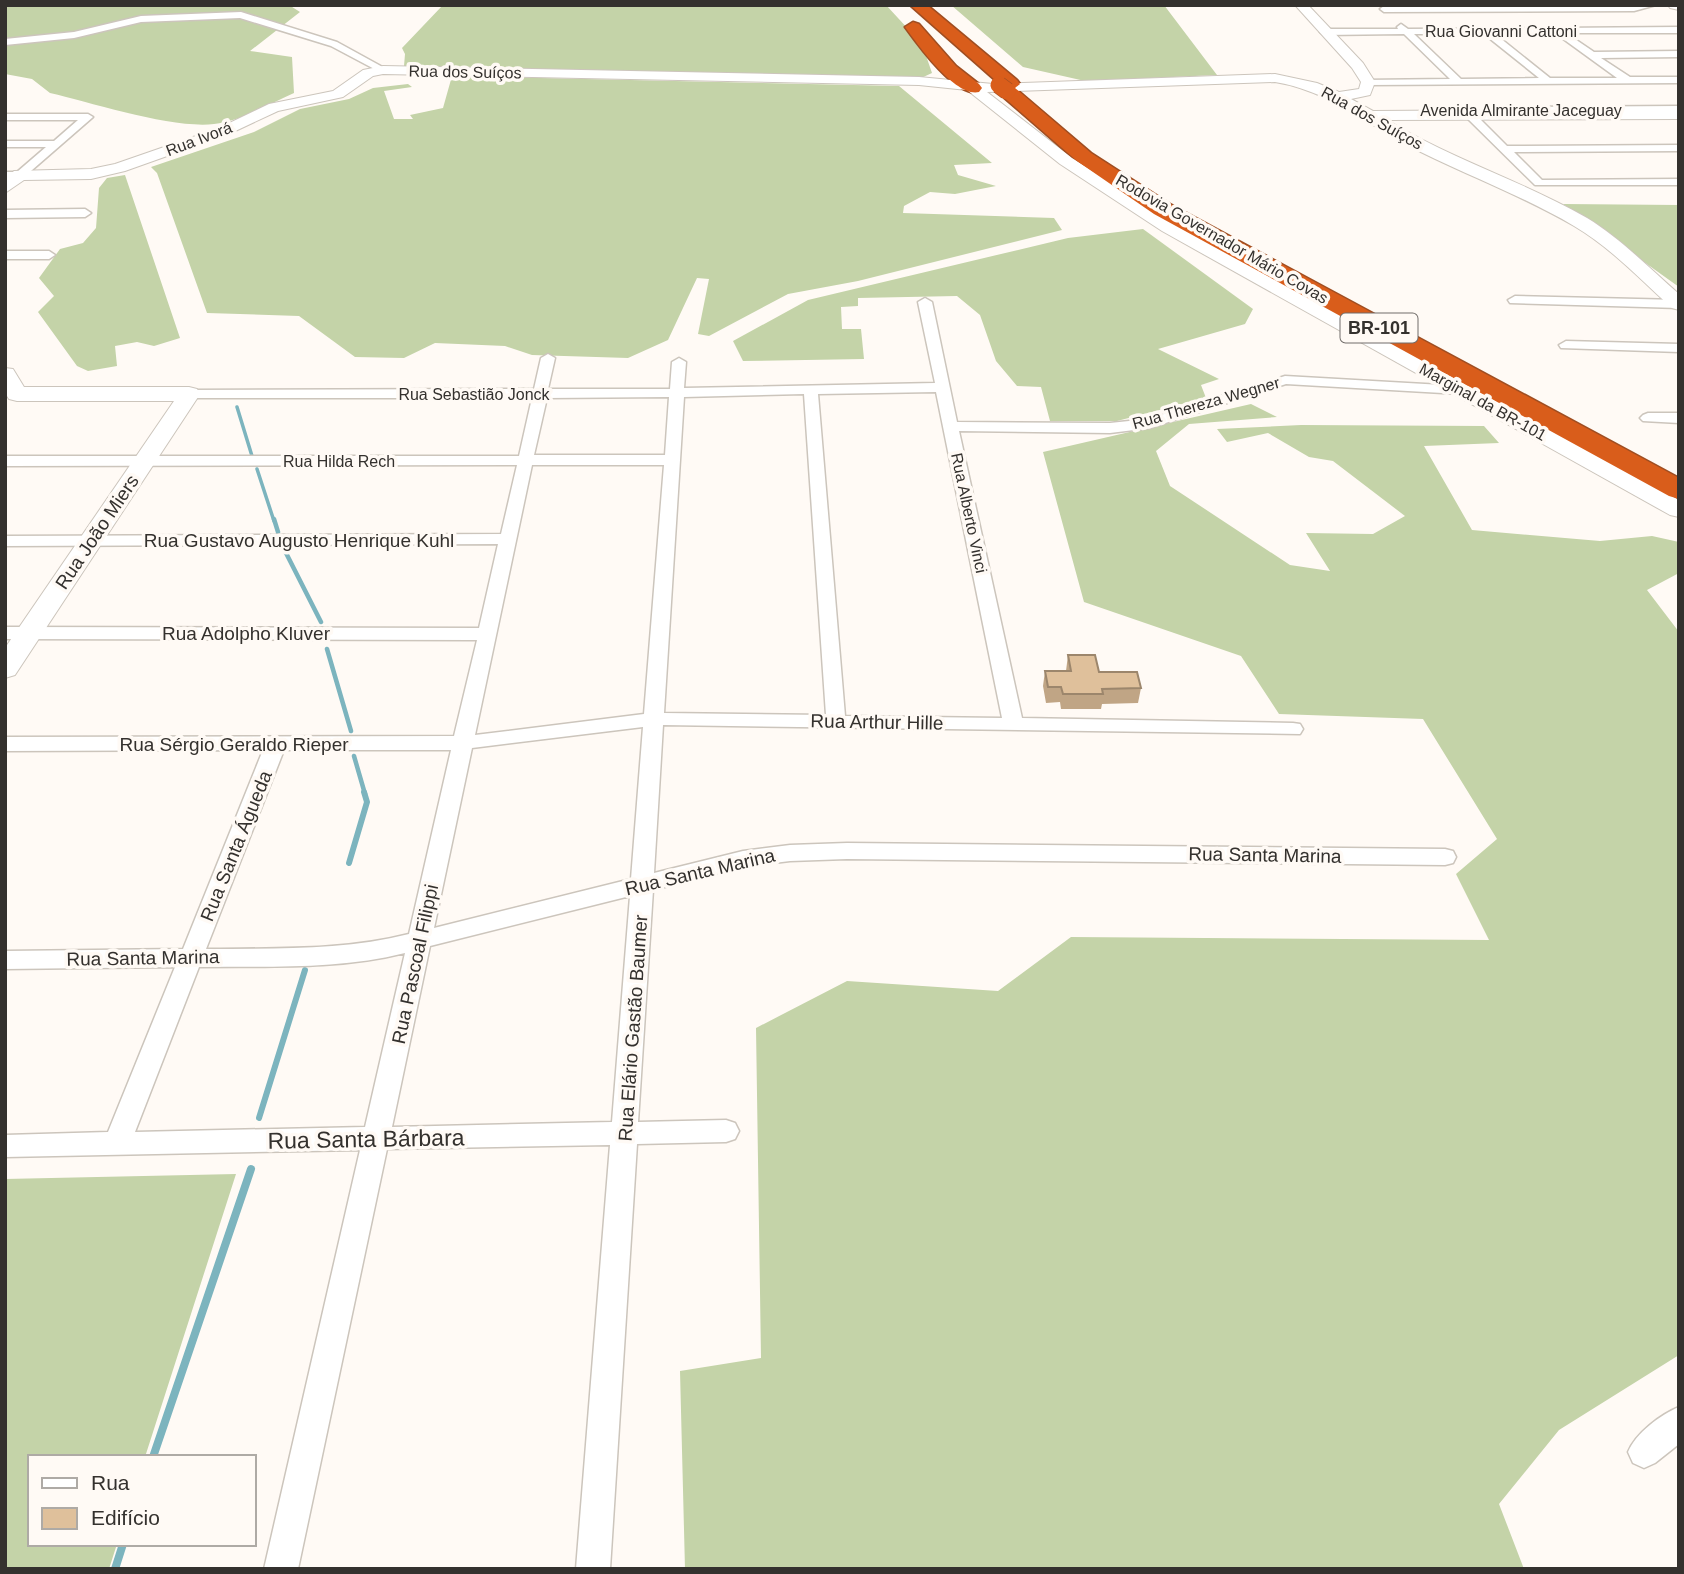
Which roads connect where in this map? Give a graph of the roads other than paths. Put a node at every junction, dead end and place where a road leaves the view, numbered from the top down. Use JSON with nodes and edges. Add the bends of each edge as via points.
{"nodes":[{"id":1,"x":898,"y":5,"type":"edge"},
{"id":2,"x":906,"y":5,"type":"edge"},
{"id":3,"x":917,"y":5,"type":"edge"},
{"id":4,"x":1301,"y":5,"type":"edge"},
{"id":5,"x":1653,"y":5,"type":"edge"},
{"id":6,"x":1382,"y":7,"type":"edge"},
{"id":7,"x":1481,"y":7,"type":"edge"},
{"id":8,"x":1527,"y":9,"type":"junction"},
{"id":9,"x":1679,"y":30,"type":"edge"},
{"id":10,"x":1486,"y":31,"type":"junction"},
{"id":11,"x":1558,"y":31,"type":"junction"},
{"id":12,"x":1324,"y":32,"type":"junction"},
{"id":13,"x":1407,"y":32,"type":"junction"},
{"id":14,"x":5,"y":42,"type":"edge"},
{"id":15,"x":1679,"y":54,"type":"edge"},
{"id":16,"x":1591,"y":55,"type":"junction"},
{"id":17,"x":383,"y":70,"type":"junction"},
{"id":18,"x":1547,"y":80,"type":"junction"},
{"id":19,"x":1627,"y":80,"type":"junction"},
{"id":20,"x":1679,"y":80,"type":"edge"},
{"id":21,"x":1458,"y":81,"type":"junction"},
{"id":22,"x":1368,"y":82,"type":"junction"},
{"id":23,"x":965,"y":83,"type":"junction"},
{"id":24,"x":1009,"y":88,"type":"junction"},
{"id":25,"x":1338,"y":97,"type":"junction"},
{"id":26,"x":1675,"y":111,"type":"edge"},
{"id":27,"x":1367,"y":114,"type":"junction"},
{"id":28,"x":1470,"y":115,"type":"junction"},
{"id":29,"x":5,"y":117,"type":"edge"},
{"id":30,"x":5,"y":144,"type":"edge"},
{"id":31,"x":57,"y":144,"type":"junction"},
{"id":32,"x":1679,"y":148,"type":"edge"},
{"id":33,"x":1504,"y":149,"type":"junction"},
{"id":34,"x":12,"y":175,"type":"edge"},
{"id":35,"x":1679,"y":182,"type":"edge"},
{"id":36,"x":5,"y":188,"type":"edge"},
{"id":37,"x":85,"y":213,"type":"dead end"},
{"id":38,"x":5,"y":214,"type":"edge"},
{"id":39,"x":49,"y":255,"type":"dead end"},
{"id":40,"x":5,"y":256,"type":"edge"},
{"id":41,"x":1515,"y":300,"type":"dead end"},
{"id":42,"x":925,"y":302,"type":"dead end"},
{"id":43,"x":1679,"y":304,"type":"edge"},
{"id":44,"x":1566,"y":345,"type":"dead end"},
{"id":45,"x":1679,"y":348,"type":"edge"},
{"id":46,"x":548,"y":358,"type":"dead end"},
{"id":47,"x":679,"y":362,"type":"dead end"},
{"id":48,"x":5,"y":374,"type":"edge"},
{"id":49,"x":943,"y":387,"type":"junction"},
{"id":50,"x":1460,"y":390,"type":"junction"},
{"id":51,"x":811,"y":392,"type":"junction"},
{"id":52,"x":676,"y":393,"type":"junction"},
{"id":53,"x":11,"y":394,"type":"edge"},
{"id":54,"x":189,"y":394,"type":"junction"},
{"id":55,"x":540,"y":394,"type":"junction"},
{"id":56,"x":1648,"y":418,"type":"dead end"},
{"id":57,"x":1679,"y":418,"type":"edge"},
{"id":58,"x":951,"y":426,"type":"junction"},
{"id":59,"x":672,"y":460,"type":"junction"},
{"id":60,"x":5,"y":461,"type":"edge"},
{"id":61,"x":145,"y":461,"type":"junction"},
{"id":62,"x":525,"y":461,"type":"junction"},
{"id":63,"x":1676,"y":480,"type":"edge"},
{"id":64,"x":1679,"y":510,"type":"edge"},
{"id":65,"x":508,"y":539,"type":"junction"},
{"id":66,"x":5,"y":541,"type":"edge"},
{"id":67,"x":92,"y":541,"type":"junction"},
{"id":68,"x":17,"y":633,"type":"edge"},
{"id":69,"x":487,"y":634,"type":"junction"},
{"id":70,"x":5,"y":669,"type":"edge"},
{"id":71,"x":654,"y":719,"type":"junction"},
{"id":72,"x":836,"y":722,"type":"junction"},
{"id":73,"x":1013,"y":724,"type":"junction"},
{"id":74,"x":1293,"y":729,"type":"dead end"},
{"id":75,"x":463,"y":743,"type":"junction"},
{"id":76,"x":5,"y":744,"type":"edge"},
{"id":77,"x":276,"y":744,"type":"junction"},
{"id":78,"x":1445,"y":857,"type":"dead end"},
{"id":79,"x":643,"y":884,"type":"junction"},
{"id":80,"x":420,"y":941,"type":"junction"},
{"id":81,"x":191,"y":957,"type":"junction"},
{"id":82,"x":5,"y":960,"type":"edge"},
{"id":83,"x":726,"y":1131,"type":"dead end"},
{"id":84,"x":626,"y":1133,"type":"junction"},
{"id":85,"x":376,"y":1139,"type":"junction"},
{"id":86,"x":117,"y":1143,"type":"junction"},
{"id":87,"x":5,"y":1146,"type":"edge"},
{"id":88,"x":1679,"y":1423,"type":"edge"},
{"id":89,"x":1644,"y":1452,"type":"dead end"},
{"id":90,"x":281,"y":1569,"type":"edge"},
{"id":91,"x":593,"y":1569,"type":"edge"}],
"edges":[{"from":1,"to":23,"type":"highway","via":[[904,18]]},
{"from":2,"to":24,"type":"highway","name":"Rodovia Governador Mário Covas","number":"BR-101"},
{"from":3,"to":24,"type":"highway","name":"Rodovia Governador Mário Covas","number":"BR-101"},
{"from":4,"to":12,"type":"street"},
{"from":5,"to":8,"type":"street"},
{"from":6,"to":7,"type":"street"},
{"from":6,"to":13,"type":"street"},
{"from":7,"to":8,"type":"street"},
{"from":8,"to":11,"type":"street"},
{"from":9,"to":11,"type":"street","name":"Rua Giovanni Cattoni"},
{"from":10,"to":11,"type":"street","name":"Rua Giovanni Cattoni"},
{"from":10,"to":13,"type":"street","name":"Rua Giovanni Cattoni"},
{"from":10,"to":18,"type":"street"},
{"from":11,"to":16,"type":"street"},
{"from":12,"to":13,"type":"street","name":"Rua Giovanni Cattoni"},
{"from":12,"to":22,"type":"street"},
{"from":13,"to":21,"type":"street"},
{"from":14,"to":17,"type":"street","name":"Rua dos Suíços","via":[[74,35],[141,19],[242,15],[334,44]]},
{"from":15,"to":16,"type":"street"},
{"from":16,"to":19,"type":"street"},
{"from":17,"to":23,"type":"street","name":"Rua dos Suíços"},
{"from":17,"to":34,"type":"street","name":"Rua Ivorá","via":[[368,74],[338,94],[275,107],[224,131],[107,172]]},
{"from":18,"to":19,"type":"street"},
{"from":18,"to":21,"type":"street"},
{"from":19,"to":20,"type":"street"},
{"from":19,"to":26,"type":"street"},
{"from":21,"to":22,"type":"street"},
{"from":22,"to":25,"type":"street","via":[[1364,92]]},
{"from":23,"to":25,"type":"street","name":"Rua dos Suíços","via":[[1275,78],[1305,83]]},
{"from":23,"to":50,"type":"street","name":"Marginal da BR-101","via":[[1126,202]]},
{"from":24,"to":63,"type":"highway","name":"Rodovia Governador Mário Covas","number":"BR-101","via":[[1084,157],[1162,209]]},
{"from":25,"to":27,"type":"street","name":"Rua dos Suíços"},
{"from":26,"to":27,"type":"street","name":"Avenida Almirante Jaceguay"},
{"from":26,"to":28,"type":"street","name":"Avenida Almirante Jaceguay"},
{"from":27,"to":28,"type":"street","name":"Avenida Almirante Jaceguay"},
{"from":27,"to":43,"type":"street","name":"Rua dos Suíços","via":[[1431,151],[1586,226]]},
{"from":28,"to":33,"type":"street"},
{"from":29,"to":31,"type":"street","via":[[88,117]]},
{"from":30,"to":31,"type":"street"},
{"from":31,"to":34,"type":"street"},
{"from":32,"to":33,"type":"street"},
{"from":33,"to":35,"type":"street","via":[[1539,184]]},
{"from":34,"to":36,"type":"street"},
{"from":37,"to":38,"type":"street"},
{"from":39,"to":40,"type":"street"},
{"from":41,"to":43,"type":"street"},
{"from":42,"to":49,"type":"street","name":"Rua Alberto Vinci"},
{"from":44,"to":45,"type":"street"},
{"from":46,"to":55,"type":"street","name":"Rua Pascoal Filippi"},
{"from":47,"to":52,"type":"street","name":"Rua Elário Gastão Baumer"},
{"from":48,"to":53,"type":"street"},
{"from":49,"to":51,"type":"street","name":"Rua Sebastião Jonck"},
{"from":49,"to":58,"type":"street","name":"Rua Alberto Vinci"},
{"from":50,"to":58,"type":"street","name":"Rua Thereza Wegner","via":[[1296,379],[1136,426]]},
{"from":50,"to":64,"type":"street","name":"Marginal da BR-101"},
{"from":51,"to":52,"type":"street","name":"Rua Sebastião Jonck"},
{"from":51,"to":72,"type":"street"},
{"from":52,"to":55,"type":"street","name":"Rua Sebastião Jonck"},
{"from":52,"to":59,"type":"street","name":"Rua Elário Gastão Baumer"},
{"from":53,"to":54,"type":"street","name":"Rua Sebastião Jonck"},
{"from":54,"to":55,"type":"street","name":"Rua Sebastião Jonck"},
{"from":54,"to":61,"type":"street","name":"Rua João Miers"},
{"from":55,"to":62,"type":"street","name":"Rua Pascoal Filippi"},
{"from":56,"to":57,"type":"street"},
{"from":58,"to":73,"type":"street","name":"Rua Alberto Vinci"},
{"from":59,"to":62,"type":"street","name":"Rua Hilda Rech"},
{"from":59,"to":71,"type":"street","name":"Rua Elário Gastão Baumer"},
{"from":60,"to":61,"type":"street","name":"Rua Hilda Rech"},
{"from":61,"to":62,"type":"street","name":"Rua Hilda Rech"},
{"from":61,"to":67,"type":"street","name":"Rua João Miers"},
{"from":62,"to":65,"type":"street","name":"Rua Pascoal Filippi"},
{"from":65,"to":67,"type":"street","name":"Rua Gustavo Augusto Henrique Kuhl"},
{"from":65,"to":69,"type":"street","name":"Rua Pascoal Filippi"},
{"from":66,"to":67,"type":"street","name":"Rua Gustavo Augusto Henrique Kuhl"},
{"from":67,"to":68,"type":"street","name":"Rua João Miers"},
{"from":68,"to":69,"type":"street","name":"Rua Adolpho Kluver"},
{"from":68,"to":70,"type":"street","name":"Rua João Miers"},
{"from":69,"to":75,"type":"street","name":"Rua Pascoal Filippi"},
{"from":71,"to":72,"type":"street","name":"Rua Arthur Hille"},
{"from":71,"to":75,"type":"street","name":"Rua Arthur Hille"},
{"from":71,"to":79,"type":"street","name":"Rua Elário Gastão Baumer"},
{"from":72,"to":73,"type":"street","name":"Rua Arthur Hille"},
{"from":73,"to":74,"type":"street","name":"Rua Arthur Hille"},
{"from":75,"to":77,"type":"street","name":"Rua Sérgio Geraldo Rieper"},
{"from":75,"to":80,"type":"street","name":"Rua Pascoal Filippi"},
{"from":76,"to":77,"type":"street","name":"Rua Sérgio Geraldo Rieper"},
{"from":77,"to":81,"type":"street","name":"Rua Santa Águeda"},
{"from":78,"to":79,"type":"street","name":"Rua Santa Marina","via":[[816,851],[743,859]]},
{"from":79,"to":80,"type":"street","name":"Rua Santa Marina"},
{"from":79,"to":84,"type":"street","name":"Rua Elário Gastão Baumer"},
{"from":80,"to":81,"type":"street","name":"Rua Santa Marina","via":[[351,955]]},
{"from":80,"to":85,"type":"street","name":"Rua Pascoal Filippi"},
{"from":81,"to":82,"type":"street","name":"Rua Santa Marina"},
{"from":81,"to":86,"type":"street","name":"Rua Santa Águeda"},
{"from":83,"to":84,"type":"street","name":"Rua Santa Bárbara"},
{"from":84,"to":85,"type":"street","name":"Rua Santa Bárbara"},
{"from":84,"to":91,"type":"street","name":"Rua Elário Gastão Baumer"},
{"from":85,"to":86,"type":"street","name":"Rua Santa Bárbara"},
{"from":85,"to":90,"type":"street","name":"Rua Pascoal Filippi"},
{"from":86,"to":87,"type":"street","name":"Rua Santa Bárbara"},
{"from":88,"to":89,"type":"street"}]}
